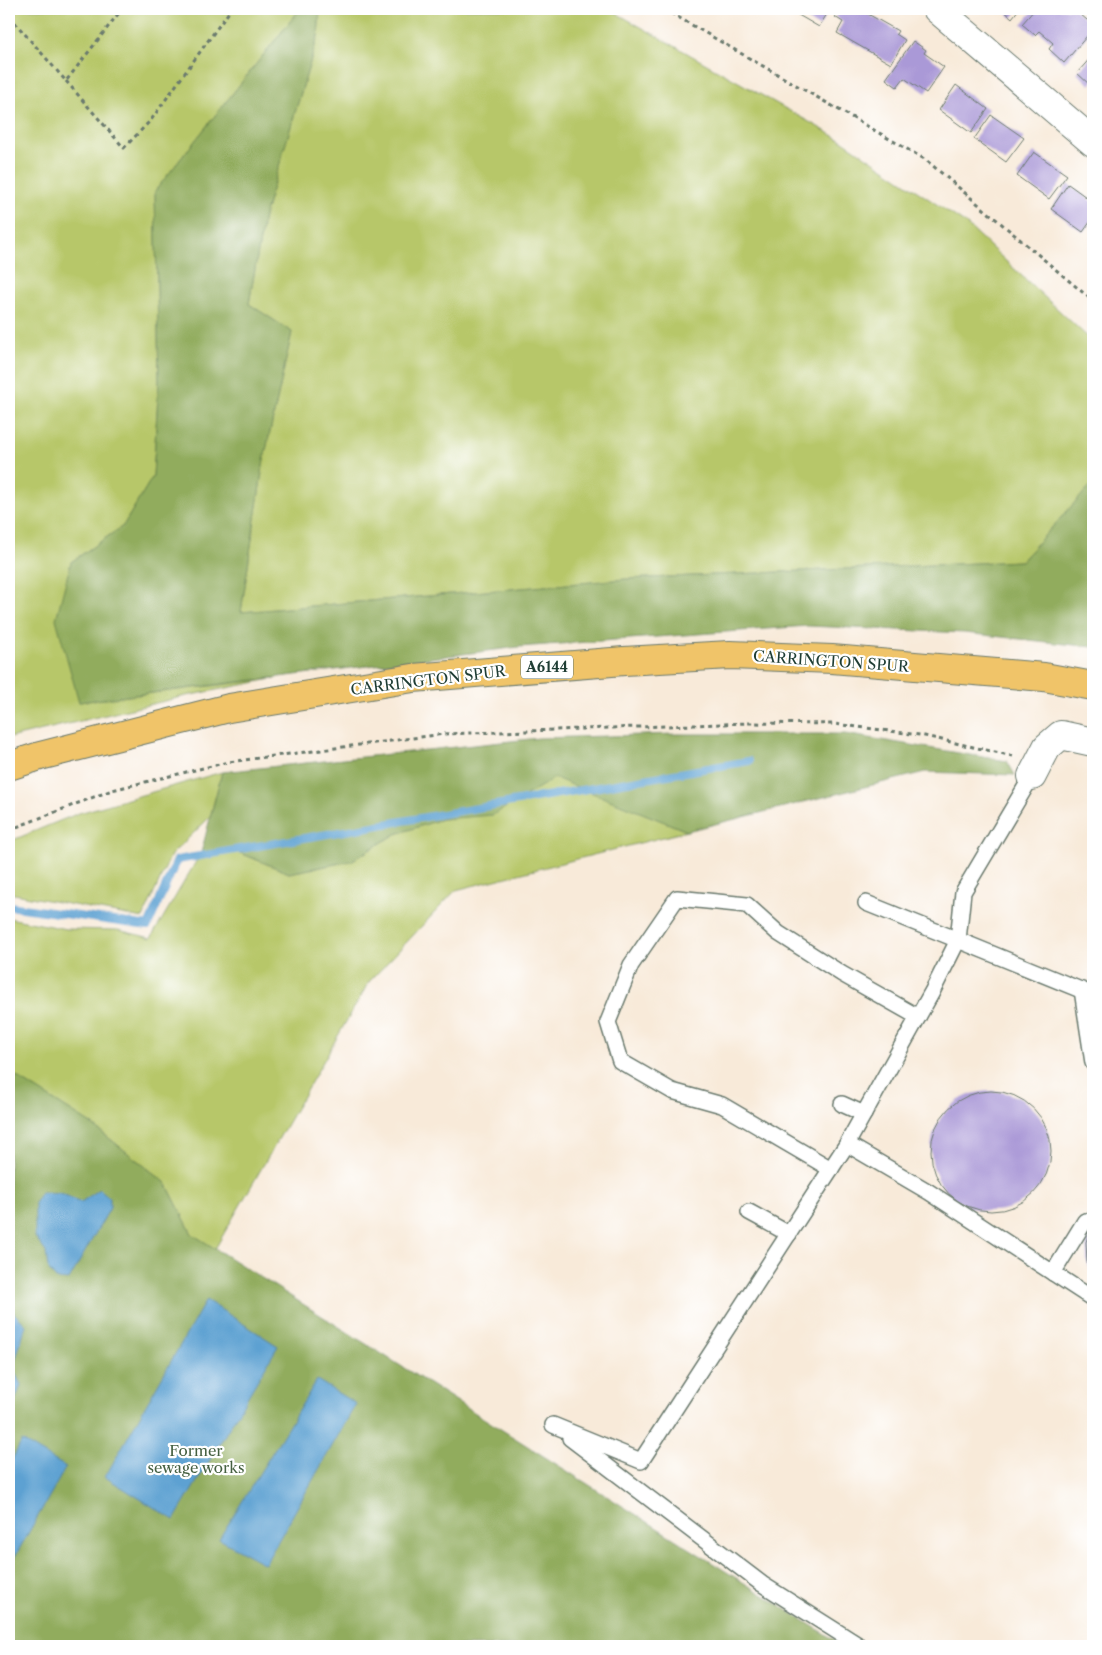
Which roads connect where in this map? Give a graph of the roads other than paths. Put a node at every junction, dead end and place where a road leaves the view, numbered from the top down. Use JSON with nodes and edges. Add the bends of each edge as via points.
{"nodes":[{"id":1,"x":937,"y":9,"type":"edge"},
{"id":2,"x":1093,"y":142,"type":"edge"},
{"id":3,"x":1093,"y":686,"type":"edge"},
{"id":4,"x":1093,"y":742,"type":"edge"},
{"id":5,"x":9,"y":766,"type":"edge"},
{"id":6,"x":1035,"y":769,"type":"joint"},
{"id":7,"x":866,"y":903,"type":"dead end"},
{"id":8,"x":958,"y":940,"type":"junction"},
{"id":9,"x":1088,"y":992,"type":"edge"},
{"id":10,"x":918,"y":1017,"type":"junction"},
{"id":11,"x":1093,"y":1063,"type":"edge"},
{"id":12,"x":842,"y":1104,"type":"dead end"},
{"id":13,"x":864,"y":1114,"type":"junction"},
{"id":14,"x":847,"y":1144,"type":"junction"},
{"id":15,"x":831,"y":1169,"type":"junction"},
{"id":16,"x":749,"y":1212,"type":"dead end"},
{"id":17,"x":1085,"y":1221,"type":"dead end"},
{"id":18,"x":789,"y":1234,"type":"junction"},
{"id":19,"x":1053,"y":1273,"type":"junction"},
{"id":20,"x":1093,"y":1299,"type":"edge"},
{"id":21,"x":860,"y":1646,"type":"edge"}],
"edges":[{"from":1,"to":2,"type":"street"},
{"from":3,"to":5,"type":"main road","name":"CARRINGTON SPUR","number":"A6144","via":[[1044,677],[832,659],[730,655],[624,661],[413,678],[228,708]]},
{"from":4,"to":6,"type":"street","via":[[1061,736],[1047,747]]},
{"from":6,"to":8,"type":"lane","via":[[962,892]]},
{"from":7,"to":8,"type":"lane"},
{"from":8,"to":9,"type":"lane"},
{"from":8,"to":10,"type":"lane"},
{"from":9,"to":11,"type":"lane"},
{"from":10,"to":13,"type":"lane"},
{"from":10,"to":15,"type":"lane","via":[[778,933],[747,905],[677,898],[631,965],[608,1022],[620,1061],[672,1091],[722,1105]]},
{"from":12,"to":13,"type":"lane"},
{"from":13,"to":14,"type":"lane"},
{"from":14,"to":15,"type":"lane"},
{"from":14,"to":19,"type":"lane","via":[[929,1192]]},
{"from":15,"to":18,"type":"lane"},
{"from":16,"to":18,"type":"lane"},
{"from":17,"to":19,"type":"lane"},
{"from":18,"to":21,"type":"lane","via":[[641,1461],[553,1425],[762,1584]]},
{"from":19,"to":20,"type":"lane"}]}
